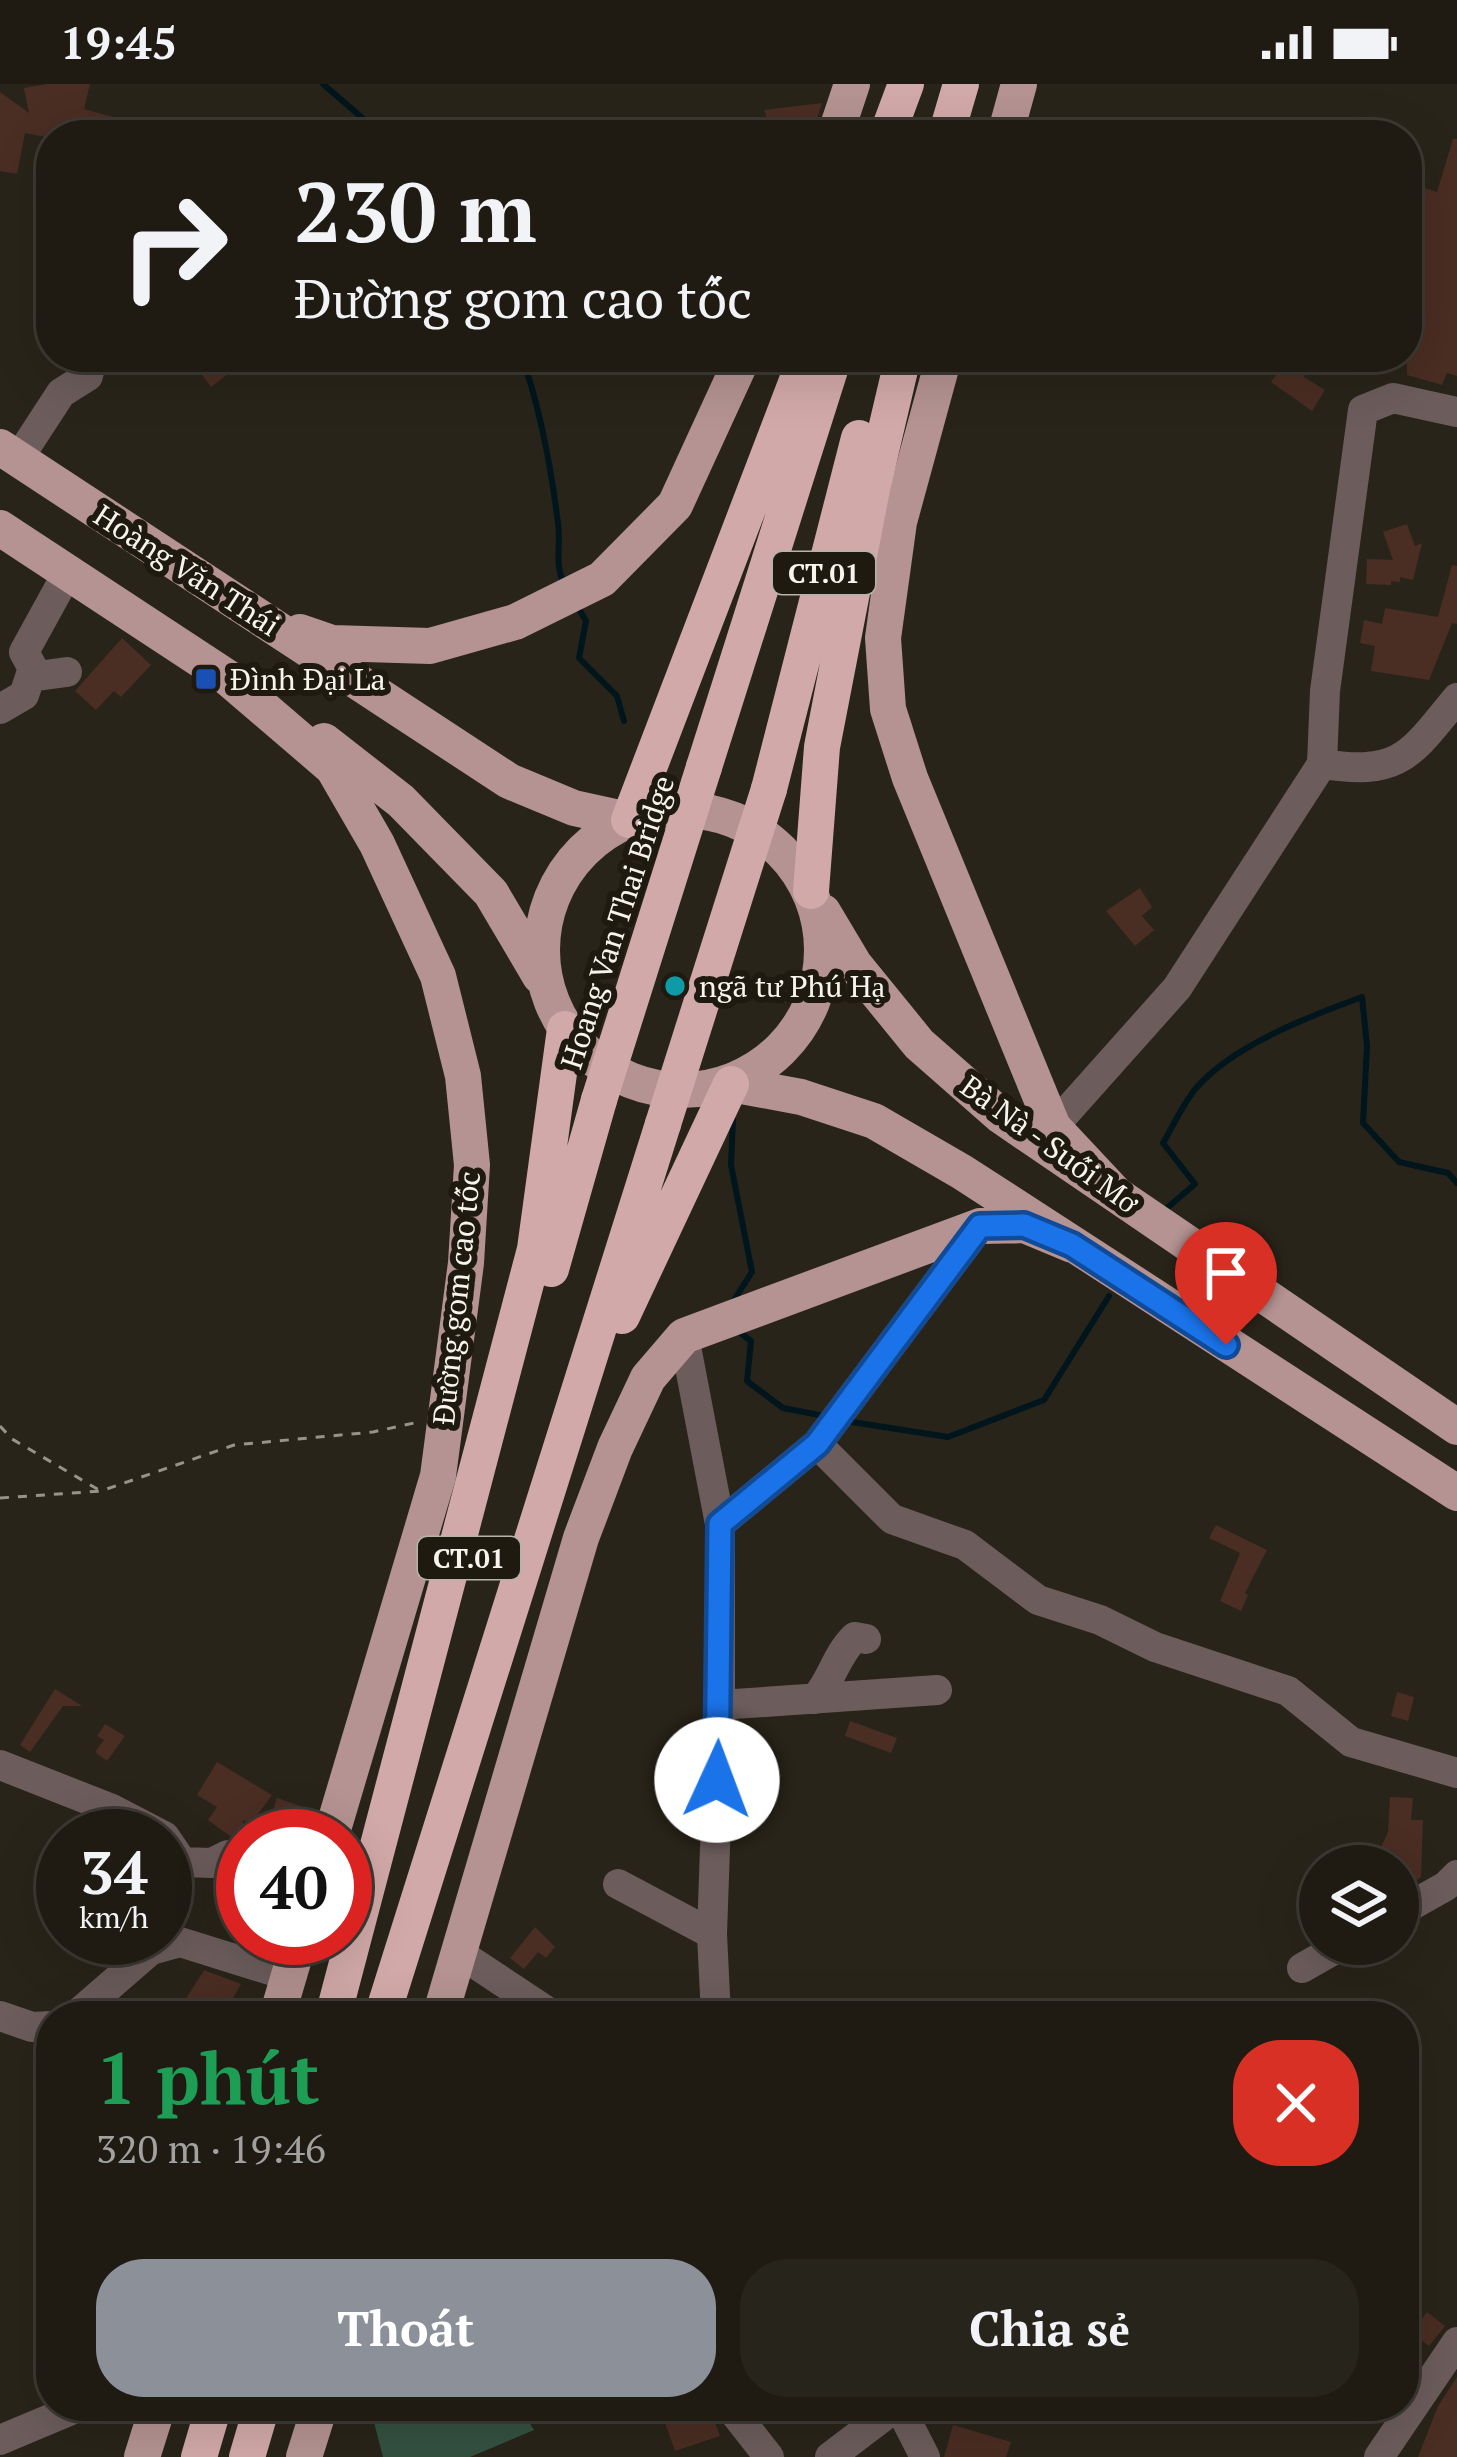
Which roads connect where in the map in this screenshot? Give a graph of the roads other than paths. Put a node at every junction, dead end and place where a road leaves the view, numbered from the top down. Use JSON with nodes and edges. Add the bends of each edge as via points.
{"nodes":[{"id":1,"x":852,"y":84,"type":"edge"},
{"id":2,"x":910,"y":84,"type":"edge"},
{"id":3,"x":964,"y":84,"type":"edge"},
{"id":4,"x":1019,"y":84,"type":"edge"},
{"id":5,"x":840,"y":120,"type":"edge"},
{"id":6,"x":894,"y":120,"type":"edge"},
{"id":7,"x":902,"y":120,"type":"edge"},
{"id":8,"x":954,"y":120,"type":"edge"},
{"id":9,"x":1009,"y":120,"type":"edge"},
{"id":10,"x":89,"y":372,"type":"edge"},
{"id":11,"x":736,"y":372,"type":"edge"},
{"id":12,"x":800,"y":372,"type":"edge"},
{"id":13,"x":829,"y":372,"type":"edge"},
{"id":14,"x":877,"y":372,"type":"edge"},
{"id":15,"x":899,"y":372,"type":"edge"},
{"id":16,"x":940,"y":372,"type":"edge"},
{"id":17,"x":1457,"y":412,"type":"edge"},
{"id":18,"x":9,"y":453,"type":"edge"},
{"id":19,"x":0,"y":528,"type":"edge"},
{"id":20,"x":68,"y":572,"type":"junction"},
{"id":21,"x":258,"y":616,"type":"junction"},
{"id":22,"x":31,"y":634,"type":"junction"},
{"id":23,"x":0,"y":667,"type":"edge"},
{"id":24,"x":32,"y":671,"type":"junction"},
{"id":25,"x":67,"y":673,"type":"dead end"},
{"id":26,"x":228,"y":678,"type":"junction"},
{"id":27,"x":1457,"y":698,"type":"edge"},
{"id":28,"x":0,"y":710,"type":"edge"},
{"id":29,"x":1322,"y":764,"type":"junction"},
{"id":30,"x":629,"y":820,"type":"junction"},
{"id":31,"x":811,"y":892,"type":"junction"},
{"id":32,"x":545,"y":986,"type":"junction"},
{"id":33,"x":565,"y":1029,"type":"junction"},
{"id":34,"x":731,"y":1084,"type":"junction"},
{"id":35,"x":1054,"y":1127,"type":"junction"},
{"id":36,"x":1113,"y":1191,"type":"junction"},
{"id":37,"x":980,"y":1226,"type":"junction"},
{"id":38,"x":1072,"y":1245,"type":"junction"},
{"id":39,"x":684,"y":1336,"type":"junction"},
{"id":40,"x":1457,"y":1427,"type":"edge"},
{"id":41,"x":817,"y":1444,"type":"junction"},
{"id":42,"x":1457,"y":1493,"type":"edge"},
{"id":43,"x":720,"y":1524,"type":"junction"},
{"id":44,"x":866,"y":1639,"type":"dead end"},
{"id":45,"x":937,"y":1690,"type":"dead end"},
{"id":46,"x":815,"y":1699,"type":"junction"},
{"id":47,"x":720,"y":1705,"type":"junction"},
{"id":48,"x":0,"y":1765,"type":"edge"},
{"id":49,"x":1457,"y":1772,"type":"edge"},
{"id":50,"x":114,"y":1809,"type":"edge"},
{"id":51,"x":339,"y":1809,"type":"edge"},
{"id":52,"x":1457,"y":1875,"type":"edge"},
{"id":53,"x":618,"y":1884,"type":"dead end"},
{"id":54,"x":1419,"y":1901,"type":"edge"},
{"id":55,"x":416,"y":1903,"type":"junction"},
{"id":56,"x":712,"y":1934,"type":"junction"},
{"id":57,"x":459,"y":1953,"type":"junction"},
{"id":58,"x":292,"y":1965,"type":"edge"},
{"id":59,"x":1307,"y":1965,"type":"edge"},
{"id":60,"x":1302,"y":1968,"type":"dead end"},
{"id":61,"x":289,"y":1976,"type":"junction"},
{"id":62,"x":92,"y":2001,"type":"edge"},
{"id":63,"x":282,"y":2001,"type":"edge"},
{"id":64,"x":338,"y":2001,"type":"edge"},
{"id":65,"x":338,"y":2001,"type":"edge"},
{"id":66,"x":387,"y":2001,"type":"edge"},
{"id":67,"x":445,"y":2001,"type":"edge"},
{"id":68,"x":531,"y":2001,"type":"edge"},
{"id":69,"x":715,"y":2001,"type":"edge"},
{"id":70,"x":0,"y":2016,"type":"edge"},
{"id":71,"x":36,"y":2027,"type":"edge"},
{"id":72,"x":1457,"y":2342,"type":"edge"},
{"id":73,"x":1419,"y":2398,"type":"edge"},
{"id":74,"x":45,"y":2421,"type":"edge"},
{"id":75,"x":153,"y":2421,"type":"edge"},
{"id":76,"x":210,"y":2421,"type":"edge"},
{"id":77,"x":258,"y":2421,"type":"edge"},
{"id":78,"x":315,"y":2421,"type":"edge"},
{"id":79,"x":741,"y":2421,"type":"edge"},
{"id":80,"x":878,"y":2421,"type":"edge"},
{"id":81,"x":906,"y":2421,"type":"edge"},
{"id":82,"x":1403,"y":2421,"type":"edge"},
{"id":83,"x":0,"y":2440,"type":"edge"},
{"id":84,"x":142,"y":2457,"type":"edge"},
{"id":85,"x":199,"y":2457,"type":"edge"},
{"id":86,"x":247,"y":2457,"type":"edge"},
{"id":87,"x":304,"y":2457,"type":"edge"},
{"id":88,"x":769,"y":2457,"type":"edge"},
{"id":89,"x":830,"y":2457,"type":"edge"},
{"id":90,"x":926,"y":2457,"type":"edge"},
{"id":91,"x":1379,"y":2457,"type":"edge"}],
"edges":[{"from":1,"to":5,"type":"main road"},
{"from":2,"to":6,"type":"highway"},
{"from":2,"to":7,"type":"highway"},
{"from":3,"to":8,"type":"highway"},
{"from":4,"to":9,"type":"main road"},
{"from":10,"to":18,"type":"street"},
{"from":11,"to":21,"type":"main road","via":[[675,505],[602,578],[515,622],[430,646],[332,644]]},
{"from":12,"to":30,"type":"highway"},
{"from":13,"to":64,"type":"highway","name":"Hoang Van Thai Bridge","number":"CT.01","bridge":true,"via":[[599,1100]]},
{"from":14,"to":55,"type":"highway","number":"CT.01","bridge":true,"via":[[769,789]]},
{"from":15,"to":31,"type":"highway","via":[[822,747]]},
{"from":16,"to":35,"type":"main road","via":[[898,522],[884,638],[888,709]]},
{"from":17,"to":29,"type":"street","via":[[1394,398],[1363,410]]},
{"from":18,"to":21,"type":"main road","name":"Hoàng Văn Thái"},
{"from":19,"to":20,"type":"main road"},
{"from":20,"to":22,"type":"street"},
{"from":20,"to":26,"type":"main road"},
{"from":21,"to":30,"type":"main road","name":"Hoàng Văn Thái","via":[[509,781]]},
{"from":22,"to":23,"type":"street"},
{"from":22,"to":24,"type":"street","via":[[24,652]]},
{"from":24,"to":25,"type":"street"},
{"from":24,"to":28,"type":"street","via":[[24,695]]},
{"from":26,"to":32,"type":"main road","via":[[401,802],[491,893]]},
{"from":26,"to":51,"type":"main road","name":"Đường gom cao tốc","via":[[333,768],[377,844],[439,976],[463,1076],[472,1165],[439,1476]]},
{"from":27,"to":29,"type":"street","via":[[1413,751],[1382,768]]},
{"from":29,"to":35,"type":"street","via":[[1177,988]]},
{"from":30,"to":31,"type":"main road","via":[[658,810],[704,810],[748,825],[785,853]]},
{"from":30,"to":32,"type":"main road","via":[[578,854],[552,893],[541,939]]},
{"from":31,"to":34,"type":"main road","via":[[823,936],[820,983],[802,1025],[772,1060]]},
{"from":31,"to":36,"type":"main road","name":"Bà Nà - Suối Mơ","via":[[854,964],[919,1044],[1001,1116]]},
{"from":32,"to":33,"type":"main road"},
{"from":33,"to":34,"type":"main road","via":[[597,1063],[639,1085],[685,1092]]},
{"from":33,"to":65,"type":"highway","via":[[535,1249]]},
{"from":34,"to":38,"type":"main road","via":[[874,1121]]},
{"from":34,"to":55,"type":"highway","via":[[622,1314]]},
{"from":35,"to":36,"type":"main road"},
{"from":36,"to":40,"type":"main road","name":"Bà Nà - Suối Mơ"},
{"from":37,"to":38,"type":"main road","via":[[1024,1225]]},
{"from":37,"to":39,"type":"main road"},
{"from":37,"to":41,"type":"street"},
{"from":38,"to":42,"type":"main road"},
{"from":39,"to":43,"type":"street"},
{"from":39,"to":57,"type":"main road","via":[[648,1378],[581,1538]]},
{"from":41,"to":43,"type":"street"},
{"from":41,"to":49,"type":"street","via":[[892,1519],[965,1545],[1038,1600],[1288,1690],[1351,1742]]},
{"from":43,"to":47,"type":"street"},
{"from":44,"to":46,"type":"street","via":[[843,1648]]},
{"from":45,"to":46,"type":"street"},
{"from":46,"to":47,"type":"street"},
{"from":47,"to":56,"type":"street"},
{"from":48,"to":50,"type":"street"},
{"from":52,"to":54,"type":"street"},
{"from":53,"to":56,"type":"street"},
{"from":55,"to":66,"type":"highway","number":"CT.01"},
{"from":56,"to":69,"type":"street"},
{"from":57,"to":67,"type":"main road"},
{"from":57,"to":68,"type":"street"},
{"from":58,"to":61,"type":"main road"},
{"from":59,"to":60,"type":"street"},
{"from":61,"to":62,"type":"street","via":[[180,1942],[151,1950]]},
{"from":61,"to":63,"type":"main road"},
{"from":70,"to":71,"type":"street"},
{"from":72,"to":73,"type":"street"},
{"from":74,"to":83,"type":"street"},
{"from":75,"to":84,"type":"main road"},
{"from":76,"to":85,"type":"highway"},
{"from":77,"to":86,"type":"highway"},
{"from":78,"to":87,"type":"main road"},
{"from":79,"to":88,"type":"street"},
{"from":80,"to":89,"type":"street"},
{"from":81,"to":90,"type":"street"},
{"from":82,"to":91,"type":"street"}]}
